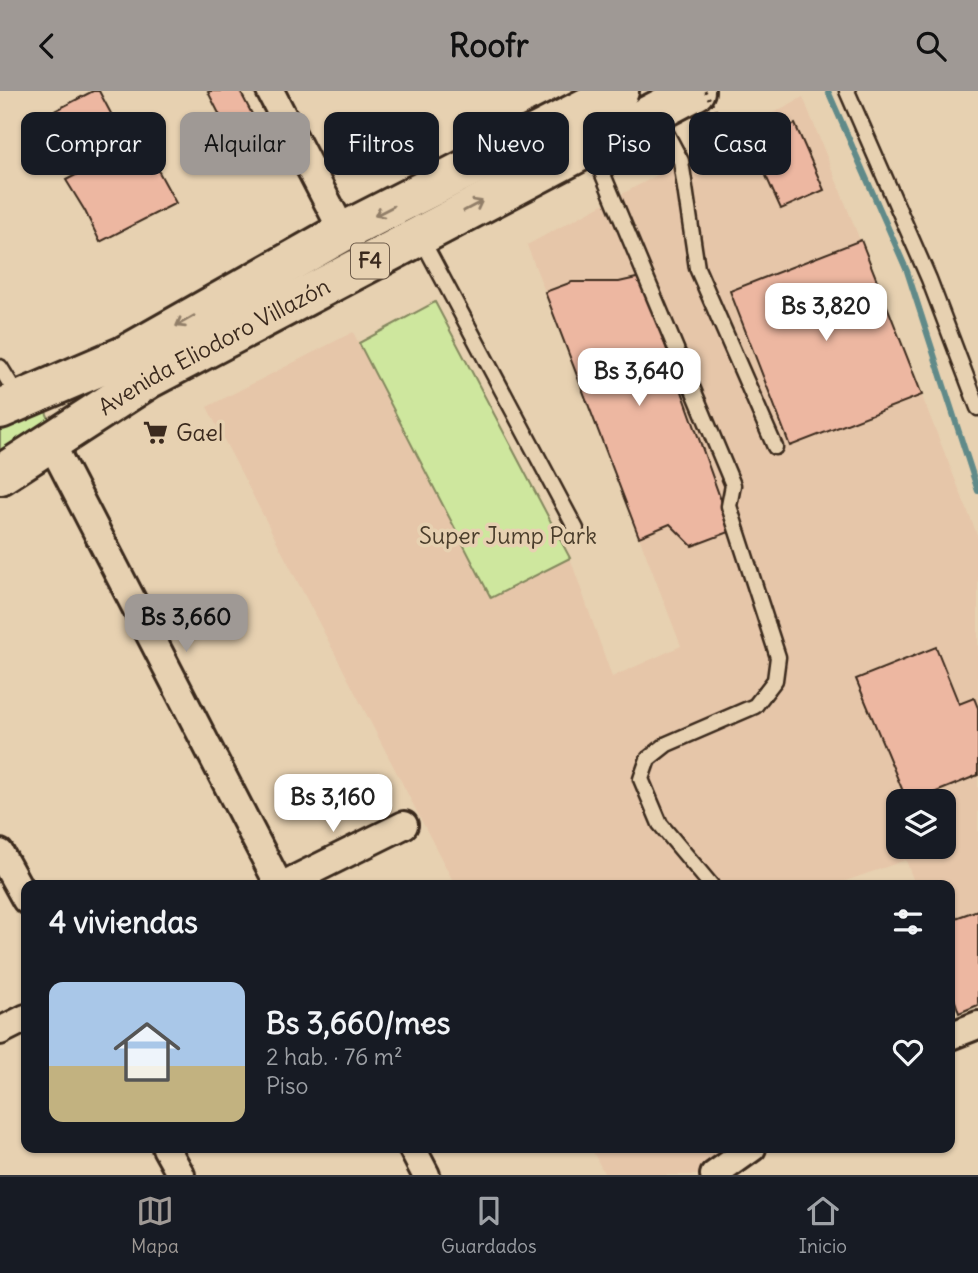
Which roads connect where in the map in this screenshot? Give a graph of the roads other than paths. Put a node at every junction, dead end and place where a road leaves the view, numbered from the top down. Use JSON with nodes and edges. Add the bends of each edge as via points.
{"nodes":[{"id":1,"x":270,"y":91,"type":"edge"},
{"id":2,"x":619,"y":91,"type":"edge"},
{"id":3,"x":847,"y":91,"type":"edge"},
{"id":4,"x":707,"y":103,"type":"edge"},
{"id":5,"x":661,"y":112,"type":"edge"},
{"id":6,"x":583,"y":149,"type":"edge"},
{"id":7,"x":675,"y":149,"type":"edge"},
{"id":8,"x":603,"y":175,"type":"edge"},
{"id":9,"x":343,"y":232,"type":"junction"},
{"id":10,"x":419,"y":235,"type":"junction"},
{"id":11,"x":0,"y":367,"type":"edge"},
{"id":12,"x":10,"y":405,"type":"edge"},
{"id":13,"x":978,"y":408,"type":"edge"},
{"id":14,"x":51,"y":443,"type":"junction"},
{"id":15,"x":775,"y":447,"type":"dead end"},
{"id":16,"x":0,"y":475,"type":"edge"},
{"id":17,"x":576,"y":529,"type":"dead end"},
{"id":18,"x":404,"y":825,"type":"dead end"},
{"id":19,"x":0,"y":853,"type":"edge"},
{"id":20,"x":278,"y":880,"type":"edge"},
{"id":21,"x":291,"y":880,"type":"edge"},
{"id":22,"x":707,"y":880,"type":"edge"},
{"id":23,"x":21,"y":890,"type":"edge"},
{"id":24,"x":21,"y":1020,"type":"edge"},
{"id":25,"x":978,"y":1025,"type":"edge"},
{"id":26,"x":0,"y":1031,"type":"edge"},
{"id":27,"x":955,"y":1034,"type":"edge"},
{"id":28,"x":169,"y":1153,"type":"edge"},
{"id":29,"x":415,"y":1153,"type":"edge"},
{"id":30,"x":745,"y":1153,"type":"edge"},
{"id":31,"x":181,"y":1175,"type":"edge"},
{"id":32,"x":426,"y":1175,"type":"edge"},
{"id":33,"x":714,"y":1175,"type":"edge"}],
"edges":[{"from":1,"to":9,"type":"street"},
{"from":2,"to":9,"type":"highway","name":"Avenida Eliodoro Villazón","number":"F4","one_way":true},
{"from":3,"to":13,"type":"lane","via":[[929,279]]},
{"from":4,"to":5,"type":"highway","name":"Avenida Eliodoro Villazón","number":"F4"},
{"from":10,"to":6,"type":"highway","name":"Avenida Eliodoro Villazón","number":"F4","one_way":true},
{"from":7,"to":15,"type":"lane","via":[[681,161],[697,268]]},
{"from":8,"to":22,"type":"lane","via":[[733,485],[729,506],[778,657],[775,680],[755,706],[667,744],[648,759],[641,779],[660,824]]},
{"from":9,"to":12,"type":"highway","name":"Avenida Eliodoro Villazón","number":"F4","one_way":true,"via":[[124,356]]},
{"from":10,"to":14,"type":"highway","name":"Avenida Eliodoro Villazón","number":"F4","via":[[148,379]]},
{"from":10,"to":17,"type":"lane"},
{"from":11,"to":12,"type":"lane"},
{"from":14,"to":16,"type":"highway","name":"Avenida Eliodoro Villazón","number":"F4"},
{"from":14,"to":20,"type":"street"},
{"from":18,"to":21,"type":"street"},
{"from":19,"to":23,"type":"street"},
{"from":24,"to":26,"type":"street"},
{"from":25,"to":27,"type":"street"},
{"from":28,"to":31,"type":"street"},
{"from":29,"to":32,"type":"street"},
{"from":30,"to":33,"type":"street"}]}
